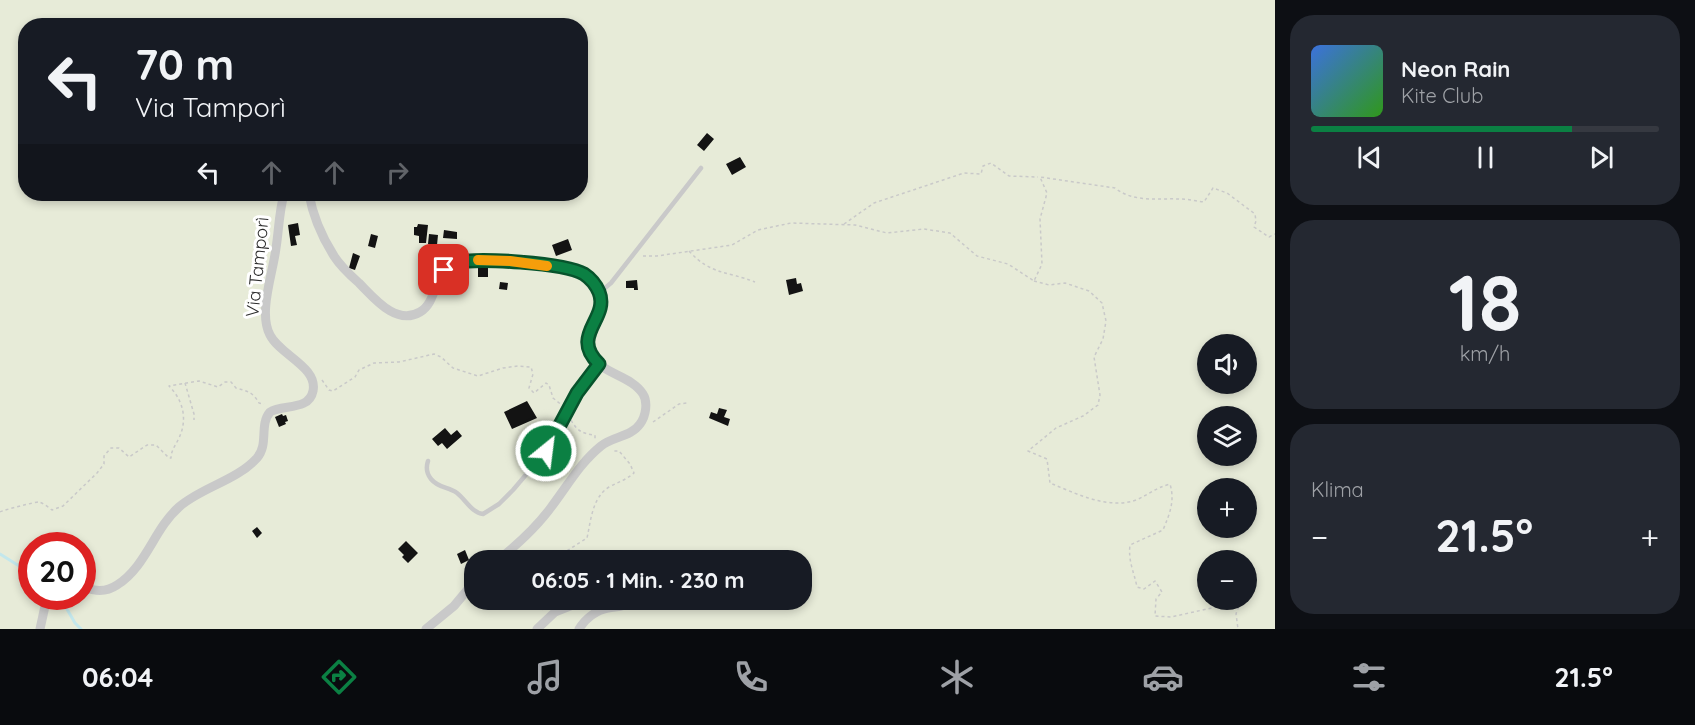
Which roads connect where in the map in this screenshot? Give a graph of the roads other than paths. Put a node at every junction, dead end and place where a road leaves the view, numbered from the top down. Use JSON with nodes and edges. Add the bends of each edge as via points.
{"nodes":[{"id":1,"x":701,"y":168,"type":"dead end"},
{"id":2,"x":282,"y":201,"type":"edge"},
{"id":3,"x":311,"y":201,"type":"edge"},
{"id":4,"x":599,"y":293,"type":"junction"},
{"id":5,"x":599,"y":364,"type":"junction"},
{"id":6,"x":428,"y":461,"type":"dead end"},
{"id":7,"x":509,"y":550,"type":"edge"},
{"id":8,"x":96,"y":590,"type":"edge"},
{"id":9,"x":464,"y":594,"type":"edge"},
{"id":10,"x":44,"y":610,"type":"edge"},
{"id":11,"x":559,"y":610,"type":"edge"},
{"id":12,"x":602,"y":610,"type":"edge"},
{"id":13,"x":40,"y":629,"type":"edge"},
{"id":14,"x":426,"y":629,"type":"edge"},
{"id":15,"x":537,"y":629,"type":"edge"},
{"id":16,"x":579,"y":629,"type":"edge"}],
"edges":[{"from":1,"to":4,"type":"lane"},
{"from":2,"to":8,"type":"street","name":"Via Tamporì","via":[[265,320],[274,341],[312,378],[313,391],[307,401],[270,412],[264,446],[256,459],[178,508],[122,582],[112,589]]},
{"from":3,"to":4,"type":"street","via":[[316,222],[336,258],[379,303],[396,314],[420,312],[447,267],[473,260],[575,271],[586,276]]},
{"from":4,"to":5,"type":"street","via":[[599,310],[587,340],[591,356]]},
{"from":5,"to":6,"type":"lane","via":[[583,383],[546,451],[513,490],[483,514],[435,483],[428,474]]},
{"from":5,"to":7,"type":"street","via":[[642,393],[645,409],[640,424],[633,432],[599,447],[577,469],[535,527]]},
{"from":9,"to":14,"type":"street"},
{"from":10,"to":13,"type":"street"},
{"from":11,"to":15,"type":"street"},
{"from":12,"to":16,"type":"street"}]}
